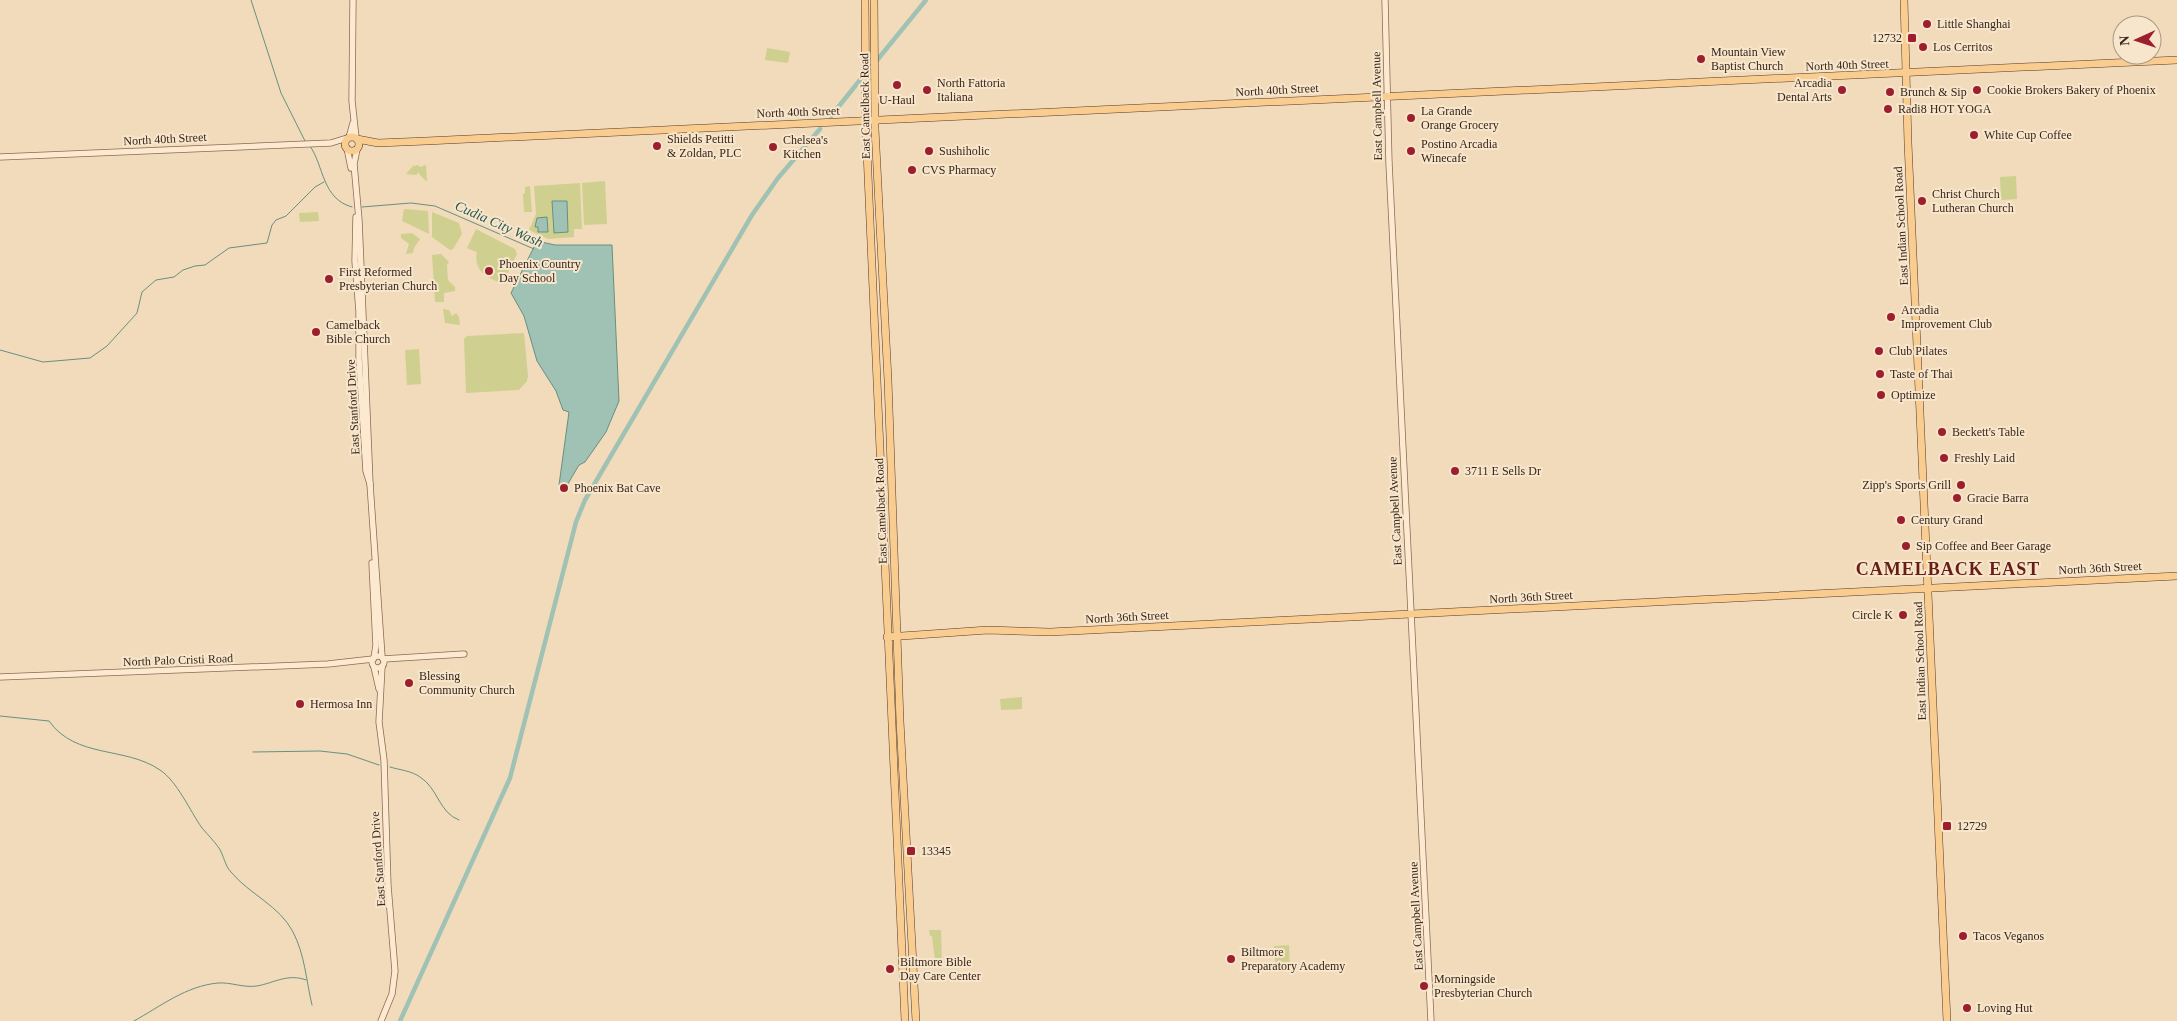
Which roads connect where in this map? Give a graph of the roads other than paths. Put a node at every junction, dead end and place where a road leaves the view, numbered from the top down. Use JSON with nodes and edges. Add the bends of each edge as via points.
{"nodes":[{"id":1,"x":353,"y":0,"type":"edge"},
{"id":2,"x":865,"y":0,"type":"edge"},
{"id":3,"x":874,"y":0,"type":"edge"},
{"id":4,"x":1385,"y":0,"type":"edge"},
{"id":5,"x":1904,"y":0,"type":"edge"},
{"id":6,"x":2177,"y":60,"type":"edge"},
{"id":7,"x":1905,"y":73,"type":"junction"},
{"id":8,"x":1386,"y":97,"type":"junction"},
{"id":9,"x":866,"y":120,"type":"junction"},
{"id":10,"x":875,"y":120,"type":"junction"},
{"id":11,"x":354,"y":141,"type":"junction"},
{"id":12,"x":331,"y":143,"type":"junction"},
{"id":13,"x":346,"y":148,"type":"junction"},
{"id":14,"x":0,"y":157,"type":"edge"},
{"id":15,"x":871,"y":239,"type":"junction"},
{"id":16,"x":881,"y":239,"type":"junction"},
{"id":17,"x":370,"y":484,"type":"junction"},
{"id":18,"x":374,"y":546,"type":"junction"},
{"id":19,"x":2177,"y":576,"type":"edge"},
{"id":20,"x":1928,"y":589,"type":"junction"},
{"id":21,"x":1410,"y":614,"type":"junction"},
{"id":22,"x":896,"y":636,"type":"junction"},
{"id":23,"x":887,"y":637,"type":"junction"},
{"id":24,"x":464,"y":654,"type":"dead end"},
{"id":25,"x":374,"y":662,"type":"junction"},
{"id":26,"x":383,"y":662,"type":"junction"},
{"id":27,"x":0,"y":677,"type":"edge"},
{"id":28,"x":380,"y":694,"type":"junction"},
{"id":29,"x":893,"y":768,"type":"junction"},
{"id":30,"x":902,"y":768,"type":"junction"},
{"id":31,"x":903,"y":991,"type":"junction"},
{"id":32,"x":914,"y":991,"type":"junction"},
{"id":33,"x":381,"y":1021,"type":"edge"},
{"id":34,"x":905,"y":1021,"type":"edge"},
{"id":35,"x":916,"y":1021,"type":"edge"},
{"id":36,"x":1431,"y":1021,"type":"edge"},
{"id":37,"x":1946,"y":1021,"type":"edge"}],
"edges":[{"from":1,"to":11,"type":"street","name":"East Stanford Drive"},
{"from":2,"to":9,"type":"main road","name":"East Camelback Road"},
{"from":3,"to":10,"type":"main road","name":"East Camelback Road"},
{"from":4,"to":8,"type":"street","name":"East Campbell Avenue"},
{"from":5,"to":7,"type":"main road","name":"East Indian School Road"},
{"from":6,"to":7,"type":"main road","name":"North 40th Street"},
{"from":7,"to":8,"type":"main road","name":"North 40th Street"},
{"from":7,"to":20,"type":"main road","name":"East Indian School Road"},
{"from":8,"to":10,"type":"main road","name":"North 40th Street"},
{"from":8,"to":21,"type":"street","name":"East Campbell Avenue"},
{"from":9,"to":10,"type":"main road","name":"North 40th Street"},
{"from":9,"to":11,"type":"main road","name":"North 40th Street"},
{"from":9,"to":15,"type":"main road","name":"East Camelback Road"},
{"from":10,"to":16,"type":"main road","name":"East Camelback Road"},
{"from":11,"to":12,"type":"street","name":"North 40th Street"},
{"from":11,"to":13,"type":"main road"},
{"from":11,"to":17,"type":"street","name":"East Stanford Drive"},
{"from":12,"to":13,"type":"street","name":"North 40th Street"},
{"from":12,"to":14,"type":"street","name":"North 40th Street"},
{"from":13,"to":17,"type":"street","name":"East Stanford Drive","via":[[356,203],[354,262],[366,471]]},
{"from":15,"to":16,"type":"main road"},
{"from":15,"to":23,"type":"main road","name":"East Camelback Road"},
{"from":16,"to":22,"type":"main road","name":"East Camelback Road"},
{"from":17,"to":18,"type":"street","name":"East Stanford Drive"},
{"from":18,"to":25,"type":"street","name":"East Stanford Drive"},
{"from":18,"to":26,"type":"street","name":"East Stanford Drive"},
{"from":19,"to":20,"type":"main road","name":"North 36th Street"},
{"from":20,"to":21,"type":"main road","name":"North 36th Street"},
{"from":20,"to":37,"type":"main road","name":"East Indian School Road"},
{"from":21,"to":22,"type":"main road","name":"North 36th Street","via":[[1050,632],[959,631]]},
{"from":21,"to":36,"type":"street","name":"East Campbell Avenue"},
{"from":22,"to":23,"type":"main road","name":"North 36th Street"},
{"from":22,"to":30,"type":"main road","name":"East Camelback Road"},
{"from":23,"to":29,"type":"main road","name":"East Camelback Road"},
{"from":24,"to":26,"type":"street"},
{"from":25,"to":26,"type":"street"},
{"from":25,"to":26,"type":"street"},
{"from":25,"to":27,"type":"street","name":"North Palo Cristi Road"},
{"from":25,"to":28,"type":"street","name":"East Stanford Drive"},
{"from":26,"to":28,"type":"street","name":"East Stanford Drive"},
{"from":28,"to":33,"type":"street","name":"East Stanford Drive","via":[[395,971],[392,994]]},
{"from":29,"to":30,"type":"main road"},
{"from":29,"to":31,"type":"main road","name":"East Camelback Road"},
{"from":30,"to":32,"type":"main road","name":"East Camelback Road"},
{"from":31,"to":32,"type":"main road"},
{"from":31,"to":34,"type":"main road","name":"East Camelback Road"},
{"from":32,"to":35,"type":"main road","name":"East Camelback Road"}]}
